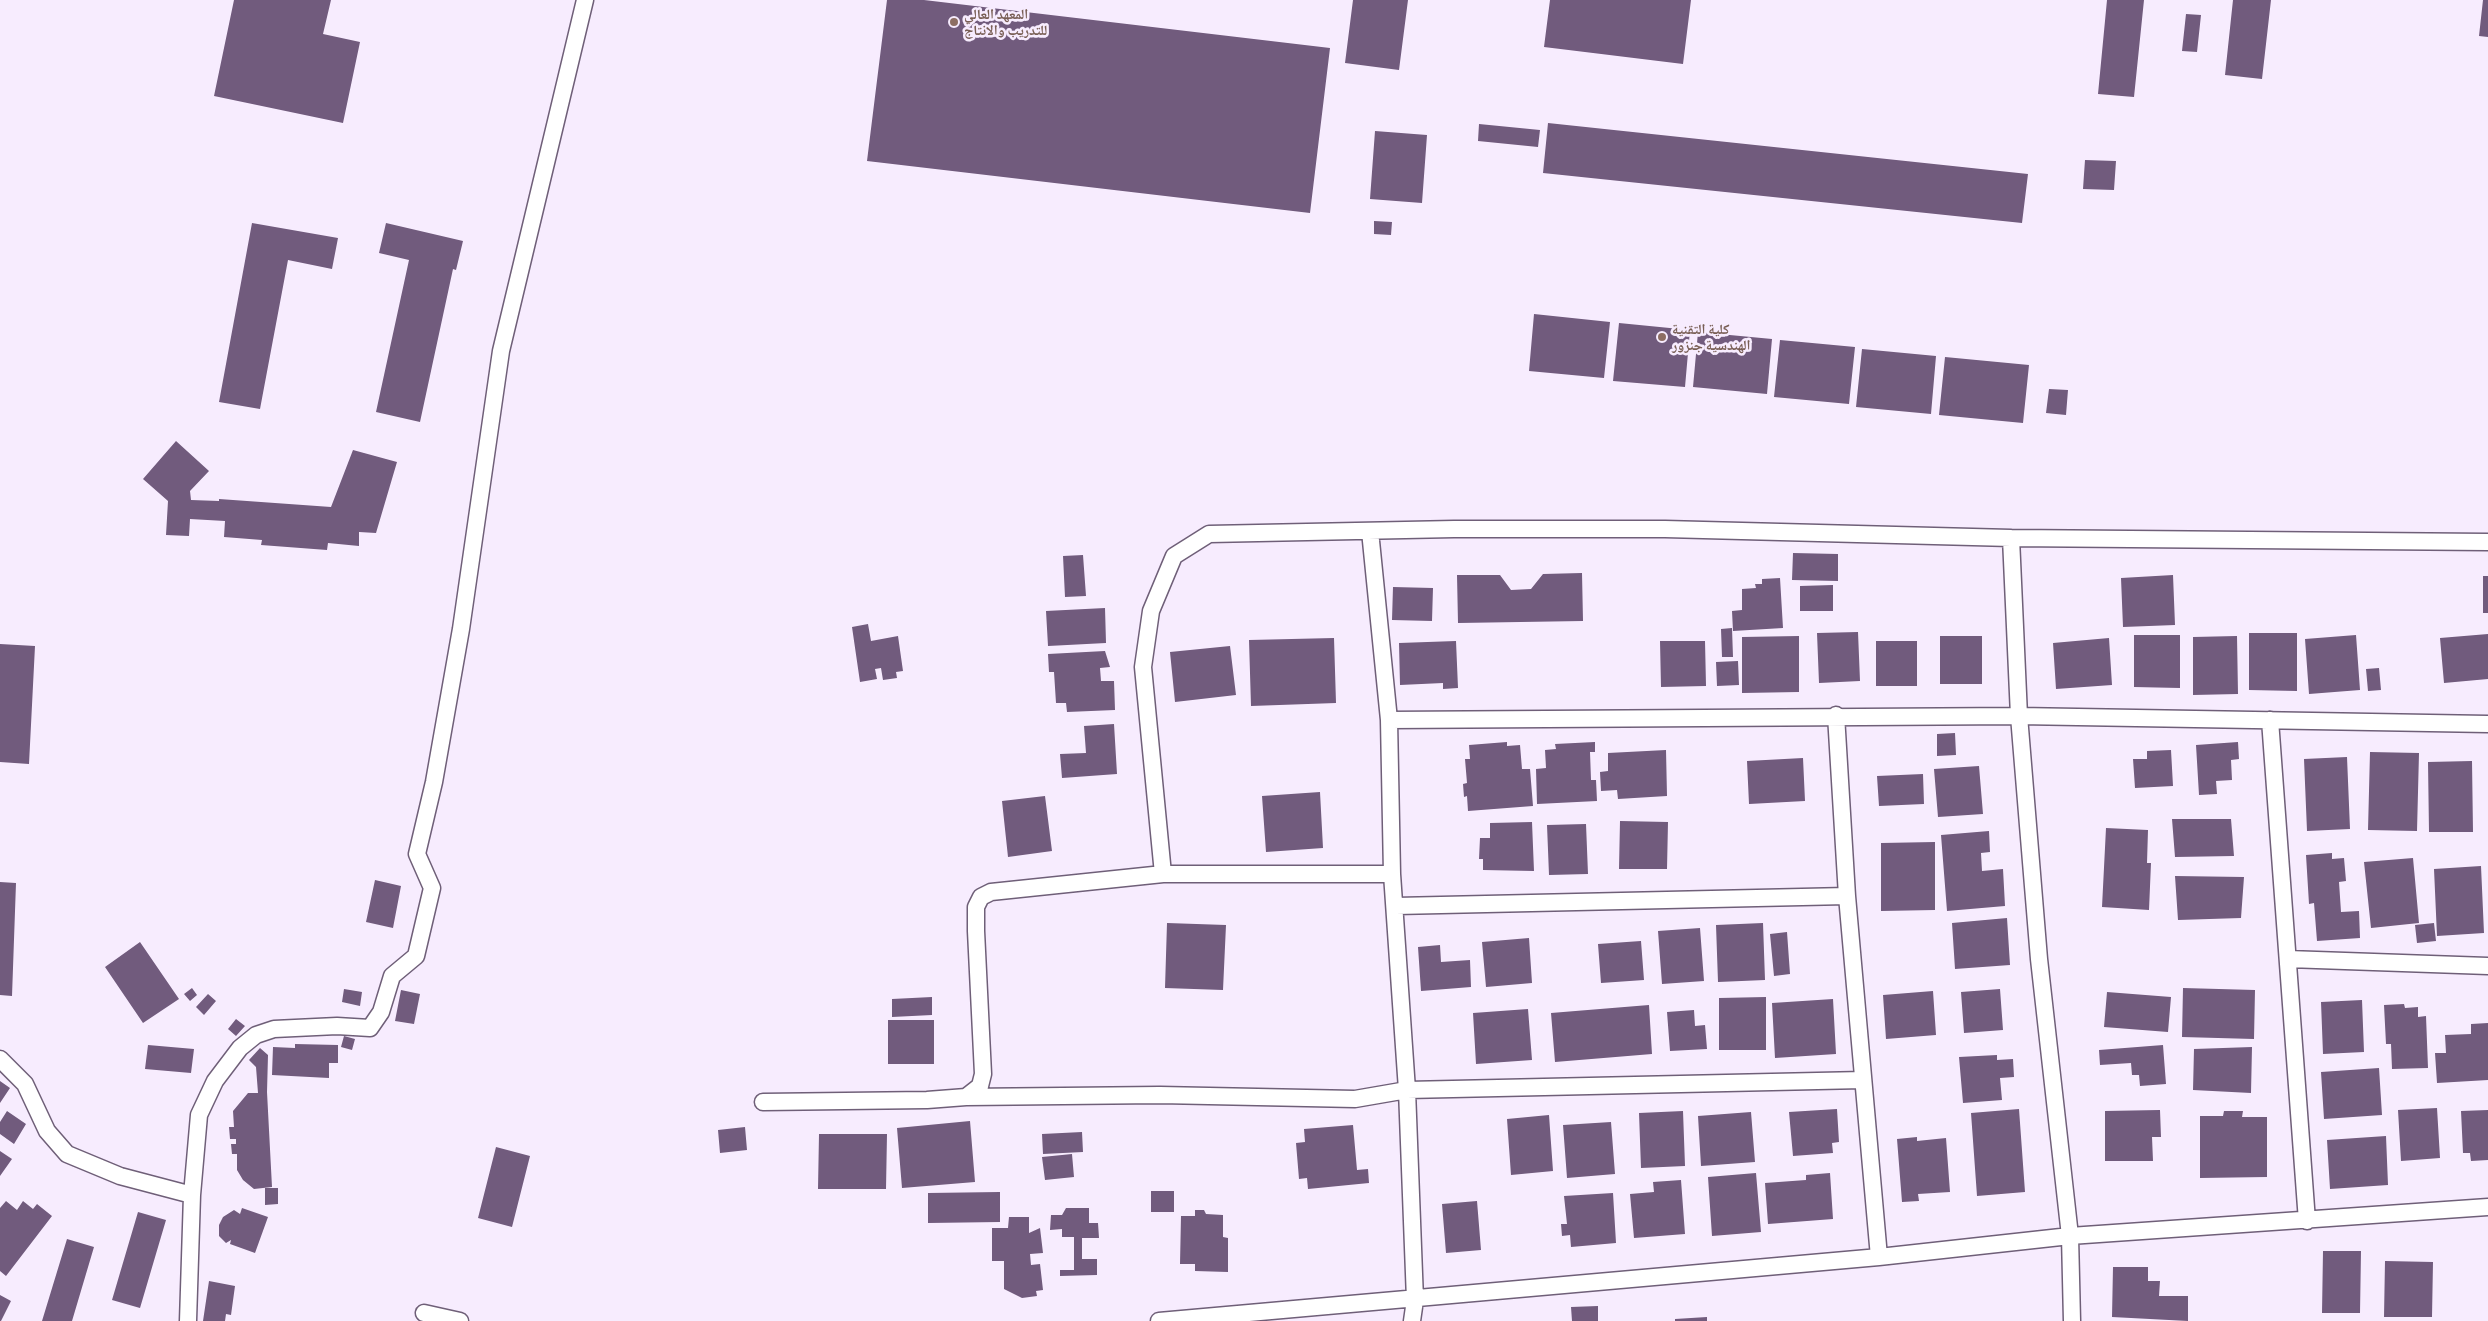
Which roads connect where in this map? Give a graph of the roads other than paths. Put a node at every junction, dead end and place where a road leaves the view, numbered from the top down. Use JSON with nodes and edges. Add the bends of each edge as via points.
{"nodes":[{"id":1,"x":585,"y":0,"type":"edge"},
{"id":2,"x":1370,"y":531,"type":"junction"},
{"id":3,"x":2011,"y":538,"type":"junction"},
{"id":4,"x":2488,"y":542,"type":"edge"},
{"id":5,"x":1836,"y":716,"type":"junction"},
{"id":6,"x":2019,"y":716,"type":"junction"},
{"id":7,"x":1389,"y":720,"type":"junction"},
{"id":8,"x":2270,"y":720,"type":"junction"},
{"id":9,"x":2488,"y":724,"type":"edge"},
{"id":10,"x":1163,"y":874,"type":"junction"},
{"id":11,"x":1392,"y":874,"type":"junction"},
{"id":12,"x":1847,"y":896,"type":"junction"},
{"id":13,"x":1396,"y":906,"type":"junction"},
{"id":14,"x":2288,"y":959,"type":"junction"},
{"id":15,"x":2488,"y":966,"type":"edge"},
{"id":16,"x":0,"y":1059,"type":"edge"},
{"id":17,"x":1863,"y":1080,"type":"junction"},
{"id":18,"x":1407,"y":1090,"type":"junction"},
{"id":19,"x":966,"y":1097,"type":"junction"},
{"id":20,"x":763,"y":1102,"type":"dead end"},
{"id":21,"x":192,"y":1195,"type":"junction"},
{"id":22,"x":2488,"y":1207,"type":"edge"},
{"id":23,"x":2307,"y":1221,"type":"junction"},
{"id":24,"x":2070,"y":1236,"type":"junction"},
{"id":25,"x":1880,"y":1257,"type":"junction"},
{"id":26,"x":1415,"y":1300,"type":"junction"},
{"id":27,"x":424,"y":1313,"type":"dead end"},
{"id":28,"x":1198,"y":1319,"type":"edge"},
{"id":29,"x":188,"y":1321,"type":"edge"},
{"id":30,"x":460,"y":1321,"type":"edge"},
{"id":31,"x":1159,"y":1321,"type":"edge"},
{"id":32,"x":1412,"y":1321,"type":"edge"},
{"id":33,"x":2072,"y":1321,"type":"edge"}],
"edges":[{"from":1,"to":21,"type":"street","via":[[501,351],[461,629],[434,782],[417,854],[432,888],[416,956],[392,976],[381,1012],[370,1028],[274,1029],[256,1035],[240,1048],[215,1081],[199,1115]]},
{"from":2,"to":3,"type":"street","via":[[1665,529]]},
{"from":2,"to":7,"type":"street"},
{"from":2,"to":10,"type":"street","via":[[1209,534],[1174,556],[1151,611],[1143,667]]},
{"from":3,"to":4,"type":"street"},
{"from":3,"to":6,"type":"street"},
{"from":5,"to":6,"type":"street"},
{"from":5,"to":7,"type":"street"},
{"from":5,"to":12,"type":"street"},
{"from":6,"to":8,"type":"street"},
{"from":6,"to":24,"type":"street","via":[[2039,959]]},
{"from":7,"to":11,"type":"street"},
{"from":8,"to":9,"type":"street"},
{"from":8,"to":14,"type":"street"},
{"from":10,"to":11,"type":"street"},
{"from":10,"to":19,"type":"street","via":[[991,892],[981,897],[976,907],[976,931],[983,1074],[980,1086]]},
{"from":11,"to":13,"type":"street"},
{"from":12,"to":13,"type":"street"},
{"from":12,"to":17,"type":"street"},
{"from":13,"to":18,"type":"street"},
{"from":14,"to":15,"type":"street"},
{"from":14,"to":23,"type":"street"},
{"from":16,"to":21,"type":"street","via":[[26,1084],[47,1131],[67,1154],[120,1176]]},
{"from":17,"to":18,"type":"street"},
{"from":17,"to":25,"type":"street"},
{"from":18,"to":19,"type":"street","via":[[1355,1100],[1160,1095]]},
{"from":18,"to":26,"type":"street"},
{"from":19,"to":20,"type":"street"},
{"from":21,"to":29,"type":"street"},
{"from":22,"to":23,"type":"street"},
{"from":23,"to":24,"type":"street"},
{"from":24,"to":25,"type":"street"},
{"from":24,"to":33,"type":"street"},
{"from":25,"to":26,"type":"street"},
{"from":26,"to":28,"type":"street"},
{"from":26,"to":32,"type":"street"},
{"from":27,"to":30,"type":"street"},
{"from":28,"to":31,"type":"street"}]}
